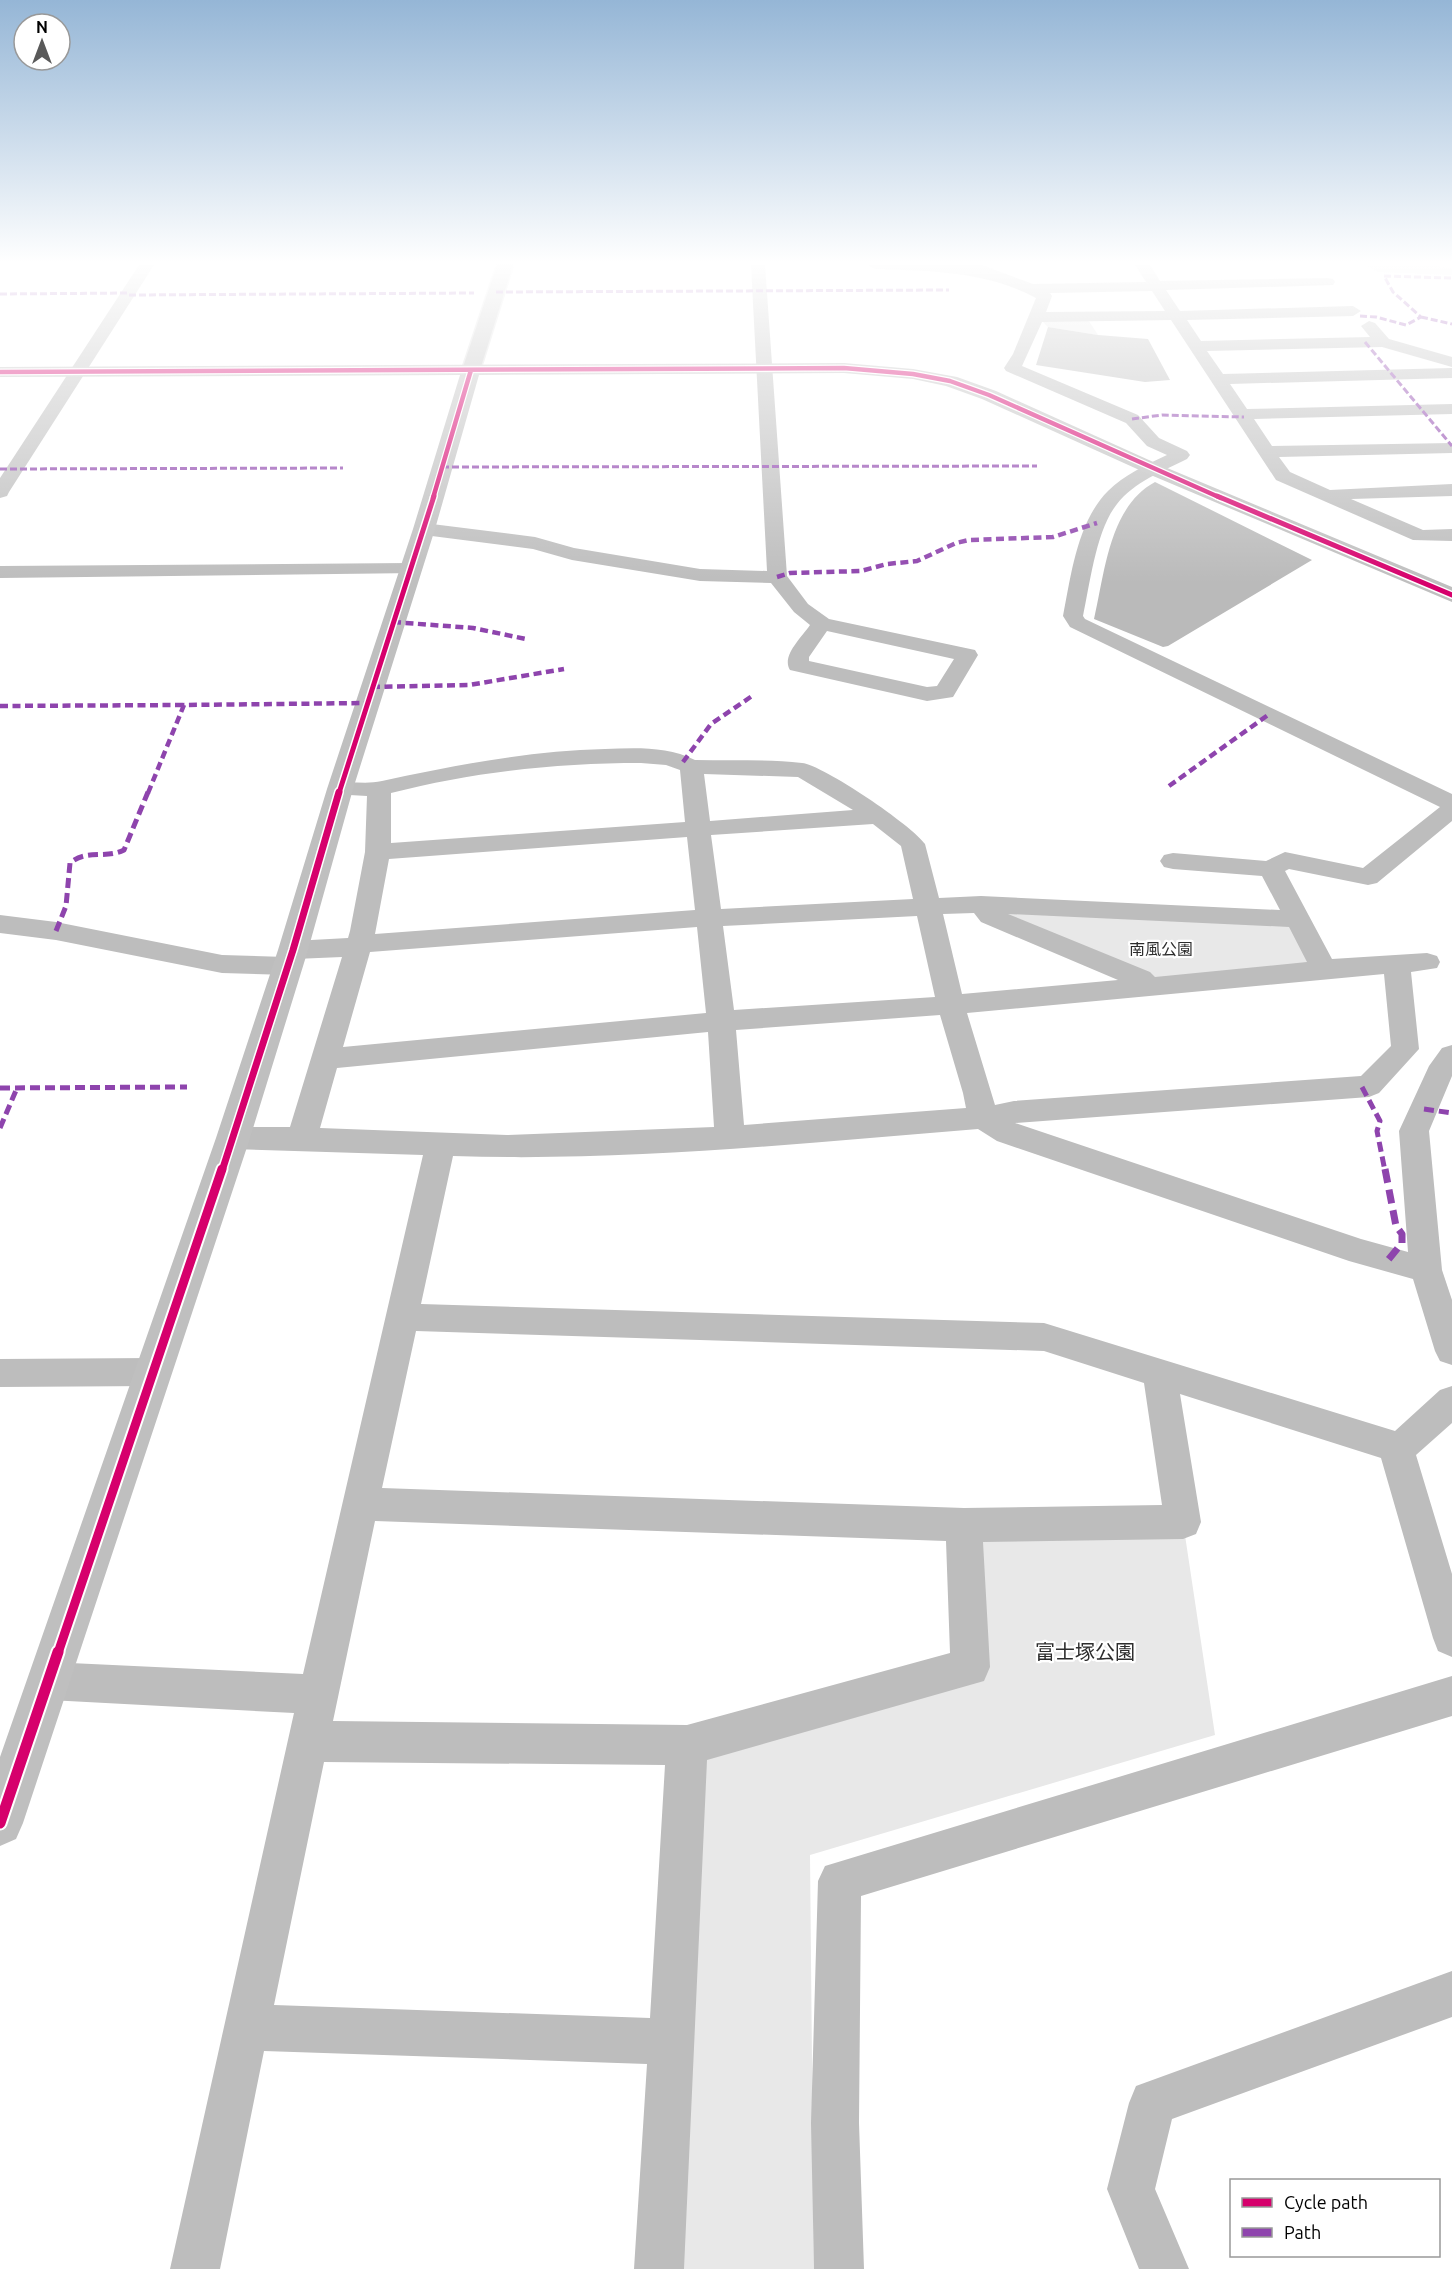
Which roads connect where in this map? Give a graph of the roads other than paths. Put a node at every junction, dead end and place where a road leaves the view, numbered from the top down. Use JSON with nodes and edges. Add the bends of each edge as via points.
{"nodes":[{"id":1,"x":449,"y":370,"type":"edge"},
{"id":2,"x":471,"y":370,"type":"edge"},
{"id":3,"x":285,"y":371,"type":"edge"},
{"id":4,"x":763,"y":371,"type":"edge"},
{"id":5,"x":886,"y":371,"type":"edge"},
{"id":6,"x":1019,"y":371,"type":"edge"},
{"id":7,"x":1213,"y":371,"type":"edge"},
{"id":8,"x":0,"y":372,"type":"edge"},
{"id":9,"x":80,"y":372,"type":"junction"},
{"id":10,"x":1452,"y":373,"type":"edge"},
{"id":11,"x":1219,"y":380,"type":"junction"},
{"id":12,"x":442,"y":392,"type":"dead end"},
{"id":13,"x":1452,"y":409,"type":"edge"},
{"id":14,"x":1242,"y":414,"type":"junction"},
{"id":15,"x":1452,"y":448,"type":"edge"},
{"id":16,"x":1266,"y":452,"type":"junction"},
{"id":17,"x":425,"y":464,"type":"dead end"},
{"id":18,"x":1153,"y":469,"type":"junction"},
{"id":19,"x":1452,"y":490,"type":"edge"},
{"id":20,"x":0,"y":492,"type":"edge"},
{"id":21,"x":1326,"y":494,"type":"junction"},
{"id":22,"x":425,"y":525,"type":"junction"},
{"id":23,"x":1452,"y":535,"type":"edge"},
{"id":24,"x":410,"y":569,"type":"junction"},
{"id":25,"x":0,"y":572,"type":"edge"},
{"id":26,"x":777,"y":577,"type":"junction"},
{"id":27,"x":1452,"y":595,"type":"edge"},
{"id":28,"x":822,"y":624,"type":"junction"},
{"id":29,"x":691,"y":767,"type":"junction"},
{"id":30,"x":340,"y":789,"type":"junction"},
{"id":31,"x":379,"y":789,"type":"junction"},
{"id":32,"x":1452,"y":803,"type":"edge"},
{"id":33,"x":1452,"y":809,"type":"edge"},
{"id":34,"x":878,"y":816,"type":"junction"},
{"id":35,"x":698,"y":830,"type":"junction"},
{"id":36,"x":378,"y":852,"type":"junction"},
{"id":37,"x":1173,"y":861,"type":"dead end"},
{"id":38,"x":1271,"y":869,"type":"junction"},
{"id":39,"x":981,"y":904,"type":"junction"},
{"id":40,"x":927,"y":905,"type":"junction"},
{"id":41,"x":708,"y":918,"type":"junction"},
{"id":42,"x":1298,"y":919,"type":"junction"},
{"id":43,"x":0,"y":924,"type":"edge"},
{"id":44,"x":357,"y":947,"type":"junction"},
{"id":45,"x":290,"y":958,"type":"junction"},
{"id":46,"x":1427,"y":962,"type":"dead end"},
{"id":47,"x":1392,"y":964,"type":"junction"},
{"id":48,"x":1324,"y":969,"type":"junction"},
{"id":49,"x":1149,"y":987,"type":"junction"},
{"id":50,"x":951,"y":1005,"type":"junction"},
{"id":51,"x":721,"y":1021,"type":"junction"},
{"id":52,"x":1452,"y":1055,"type":"edge"},
{"id":53,"x":325,"y":1059,"type":"junction"},
{"id":54,"x":982,"y":1118,"type":"junction"},
{"id":55,"x":233,"y":1138,"type":"junction"},
{"id":56,"x":302,"y":1138,"type":"junction"},
{"id":57,"x":730,"y":1138,"type":"junction"},
{"id":58,"x":441,"y":1144,"type":"junction"},
{"id":59,"x":1426,"y":1270,"type":"junction"},
{"id":60,"x":402,"y":1317,"type":"junction"},
{"id":61,"x":1452,"y":1351,"type":"edge"},
{"id":62,"x":153,"y":1372,"type":"junction"},
{"id":63,"x":0,"y":1373,"type":"edge"},
{"id":64,"x":1160,"y":1374,"type":"junction"},
{"id":65,"x":1452,"y":1401,"type":"edge"},
{"id":66,"x":1396,"y":1448,"type":"junction"},
{"id":67,"x":362,"y":1504,"type":"junction"},
{"id":68,"x":964,"y":1525,"type":"junction"},
{"id":69,"x":1452,"y":1638,"type":"edge"},
{"id":70,"x":49,"y":1681,"type":"junction"},
{"id":71,"x":318,"y":1694,"type":"junction"},
{"id":72,"x":1452,"y":1696,"type":"edge"},
{"id":73,"x":307,"y":1741,"type":"junction"},
{"id":74,"x":687,"y":1745,"type":"junction"},
{"id":75,"x":0,"y":1824,"type":"edge"},
{"id":76,"x":1452,"y":1994,"type":"edge"},
{"id":77,"x":246,"y":2027,"type":"junction"},
{"id":78,"x":671,"y":2042,"type":"junction"},
{"id":79,"x":195,"y":2269,"type":"edge"},
{"id":80,"x":659,"y":2269,"type":"edge"},
{"id":81,"x":839,"y":2269,"type":"edge"},
{"id":82,"x":1164,"y":2269,"type":"edge"}],
"edges":[{"from":1,"to":12,"type":"street"},
{"from":2,"to":22,"type":"street"},
{"from":3,"to":9,"type":"street"},
{"from":4,"to":26,"type":"street"},
{"from":5,"to":18,"type":"street","via":[[950,381],[1021,407]]},
{"from":6,"to":18,"type":"street","via":[[1131,419],[1153,442],[1181,455]]},
{"from":7,"to":11,"type":"street"},
{"from":8,"to":9,"type":"street"},
{"from":9,"to":20,"type":"street"},
{"from":10,"to":11,"type":"street"},
{"from":11,"to":14,"type":"street"},
{"from":13,"to":14,"type":"street"},
{"from":14,"to":16,"type":"street"},
{"from":15,"to":16,"type":"street"},
{"from":16,"to":21,"type":"street","via":[[1283,476]]},
{"from":17,"to":22,"type":"street"},
{"from":18,"to":27,"type":"street"},
{"from":18,"to":32,"type":"street","via":[[1120,490],[1107,503],[1097,523],[1073,616],[1077,623]]},
{"from":19,"to":21,"type":"street"},
{"from":21,"to":23,"type":"street","via":[[1420,536]]},
{"from":22,"to":24,"type":"street"},
{"from":22,"to":26,"type":"street","via":[[700,575]]},
{"from":24,"to":25,"type":"street"},
{"from":24,"to":30,"type":"street"},
{"from":26,"to":28,"type":"street","via":[[801,608]]},
{"from":28,"to":28,"type":"street","via":[[798,657],[798,665],[927,694],[945,692],[967,655]]},
{"from":29,"to":31,"type":"street","via":[[657,755],[534,759],[430,775]]},
{"from":29,"to":34,"type":"street","via":[[803,770]]},
{"from":29,"to":35,"type":"street"},
{"from":30,"to":31,"type":"street"},
{"from":30,"to":45,"type":"street"},
{"from":31,"to":36,"type":"street"},
{"from":33,"to":38,"type":"street","via":[[1368,877],[1286,860]]},
{"from":34,"to":35,"type":"street"},
{"from":34,"to":40,"type":"street","via":[[913,844]]},
{"from":35,"to":36,"type":"street"},
{"from":35,"to":41,"type":"street"},
{"from":36,"to":44,"type":"street"},
{"from":37,"to":38,"type":"street"},
{"from":38,"to":42,"type":"street"},
{"from":39,"to":40,"type":"street"},
{"from":39,"to":42,"type":"street"},
{"from":39,"to":49,"type":"street","via":[[990,916],[1140,979]]},
{"from":40,"to":41,"type":"street"},
{"from":40,"to":50,"type":"street"},
{"from":41,"to":44,"type":"street"},
{"from":41,"to":51,"type":"street"},
{"from":42,"to":48,"type":"street"},
{"from":43,"to":45,"type":"street","via":[[222,964]]},
{"from":44,"to":45,"type":"street"},
{"from":44,"to":53,"type":"street"},
{"from":45,"to":55,"type":"street"},
{"from":46,"to":47,"type":"street"},
{"from":47,"to":48,"type":"street"},
{"from":47,"to":54,"type":"street","via":[[1397,972],[1405,1049],[1369,1086],[1014,1112]]},
{"from":48,"to":49,"type":"street"},
{"from":49,"to":50,"type":"street"},
{"from":50,"to":51,"type":"street"},
{"from":50,"to":54,"type":"street"},
{"from":51,"to":53,"type":"street"},
{"from":51,"to":57,"type":"street"},
{"from":52,"to":59,"type":"street","via":[[1439,1073],[1414,1131]]},
{"from":53,"to":56,"type":"street"},
{"from":54,"to":57,"type":"street"},
{"from":54,"to":59,"type":"street","via":[[1019,1137],[1360,1252]]},
{"from":55,"to":56,"type":"street"},
{"from":55,"to":62,"type":"street"},
{"from":56,"to":58,"type":"street"},
{"from":57,"to":58,"type":"street","via":[[544,1146]]},
{"from":58,"to":60,"type":"street"},
{"from":59,"to":61,"type":"street"},
{"from":60,"to":64,"type":"street","via":[[1044,1338]]},
{"from":60,"to":67,"type":"street"},
{"from":62,"to":63,"type":"street"},
{"from":62,"to":70,"type":"street"},
{"from":64,"to":66,"type":"street"},
{"from":64,"to":68,"type":"street","via":[[1182,1522]]},
{"from":65,"to":66,"type":"street"},
{"from":66,"to":69,"type":"street"},
{"from":67,"to":68,"type":"street"},
{"from":67,"to":71,"type":"street"},
{"from":68,"to":74,"type":"street","via":[[970,1667]]},
{"from":70,"to":71,"type":"street"},
{"from":70,"to":75,"type":"street"},
{"from":71,"to":73,"type":"street"},
{"from":72,"to":81,"type":"street","via":[[840,1881],[835,2123]]},
{"from":73,"to":74,"type":"street"},
{"from":73,"to":77,"type":"street"},
{"from":74,"to":78,"type":"street"},
{"from":76,"to":82,"type":"street","via":[[1154,2103],[1131,2188]]},
{"from":77,"to":78,"type":"street"},
{"from":77,"to":79,"type":"street"},
{"from":78,"to":80,"type":"street"}]}
